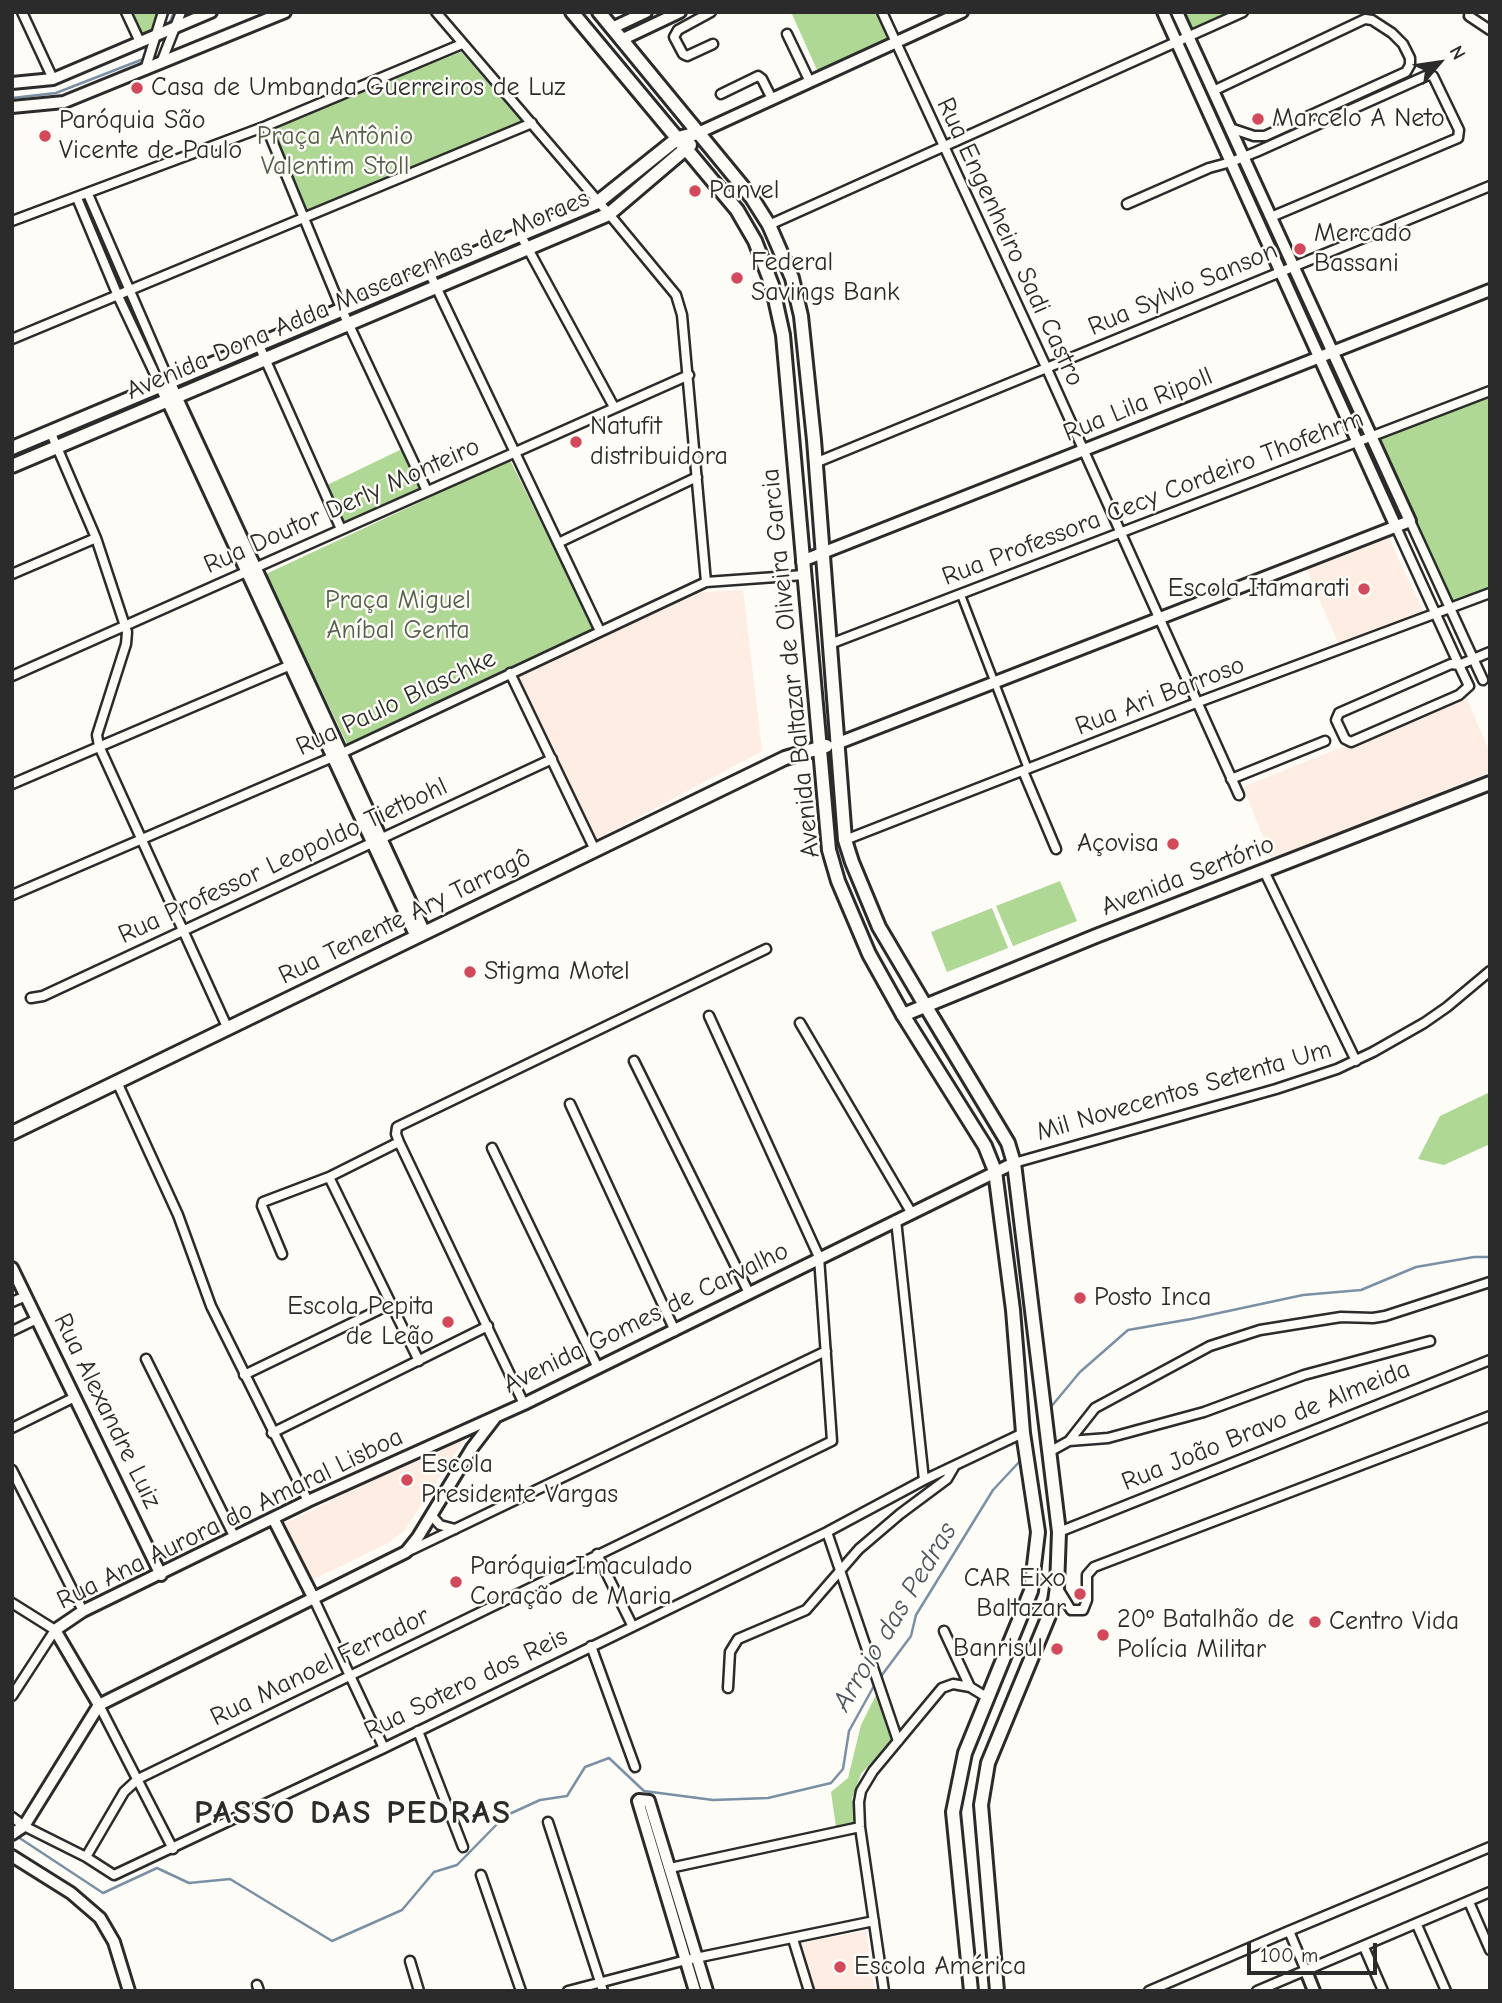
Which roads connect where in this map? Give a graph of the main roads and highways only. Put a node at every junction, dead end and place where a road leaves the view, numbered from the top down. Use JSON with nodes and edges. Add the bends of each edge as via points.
{"nodes":[{"id":1,"x":572,"y":12,"type":"edge"},
{"id":2,"x":598,"y":12,"type":"edge"},
{"id":3,"x":698,"y":133,"type":"junction"},
{"id":4,"x":678,"y":138,"type":"junction"},
{"id":5,"x":687,"y":149,"type":"junction"},
{"id":6,"x":12,"y":447,"type":"edge"},
{"id":7,"x":12,"y":466,"type":"edge"},
{"id":8,"x":836,"y":744,"type":"junction"},
{"id":9,"x":819,"y":747,"type":"junction"},
{"id":10,"x":1490,"y":783,"type":"edge"},
{"id":11,"x":925,"y":1005,"type":"junction"},
{"id":12,"x":904,"y":1015,"type":"junction"},
{"id":13,"x":12,"y":1133,"type":"edge"},
{"id":14,"x":971,"y":1991,"type":"edge"},
{"id":15,"x":997,"y":1991,"type":"edge"}],
"edges":[{"from":1,"to":4,"type":"main road","name":"Avenida Baltazar de Oliveira Garcia"},
{"from":2,"to":3,"type":"main road","name":"Avenida Baltazar de Oliveira Garcia"},
{"from":3,"to":4,"type":"main road"},
{"from":3,"to":5,"type":"main road","name":"Avenida Dona Adda Mascarenhas de Moraes"},
{"from":3,"to":8,"type":"main road","name":"Avenida Baltazar de Oliveira Garcia","via":[[769,225],[792,278],[802,316]]},
{"from":4,"to":5,"type":"main road","name":"Avenida Baltazar de Oliveira Garcia"},
{"from":4,"to":6,"type":"main road","name":"Avenida Dona Adda Mascarenhas de Moraes","via":[[598,202]]},
{"from":5,"to":7,"type":"main road","name":"Avenida Dona Adda Mascarenhas de Moraes","via":[[609,214]]},
{"from":5,"to":9,"type":"main road","name":"Avenida Baltazar de Oliveira Garcia","via":[[737,210],[755,240],[772,285],[783,335]]},
{"from":8,"to":9,"type":"main road","name":"Rua Tenente Ary Tarragô"},
{"from":8,"to":11,"type":"main road","name":"Avenida Baltazar de Oliveira Garcia","via":[[845,840],[879,927]]},
{"from":9,"to":12,"type":"main road","name":"Avenida Baltazar de Oliveira Garcia","via":[[828,850],[869,954]]},
{"from":9,"to":13,"type":"main road","name":"Rua Tenente Ary Tarragô","via":[[785,758]]},
{"from":10,"to":11,"type":"main road","name":"Avenida Sertório"},
{"from":11,"to":12,"type":"main road","name":"Avenida Sertório"},
{"from":11,"to":15,"type":"main road","name":"Avenida Baltazar de Oliveira Garcia","via":[[996,1123],[1014,1163],[1059,1532],[1055,1601],[988,1763],[981,1805]]},
{"from":12,"to":14,"type":"main road","name":"Avenida Baltazar de Oliveira Garcia","via":[[985,1146],[995,1171],[1038,1532],[1031,1591],[965,1753],[953,1812]]}]}
